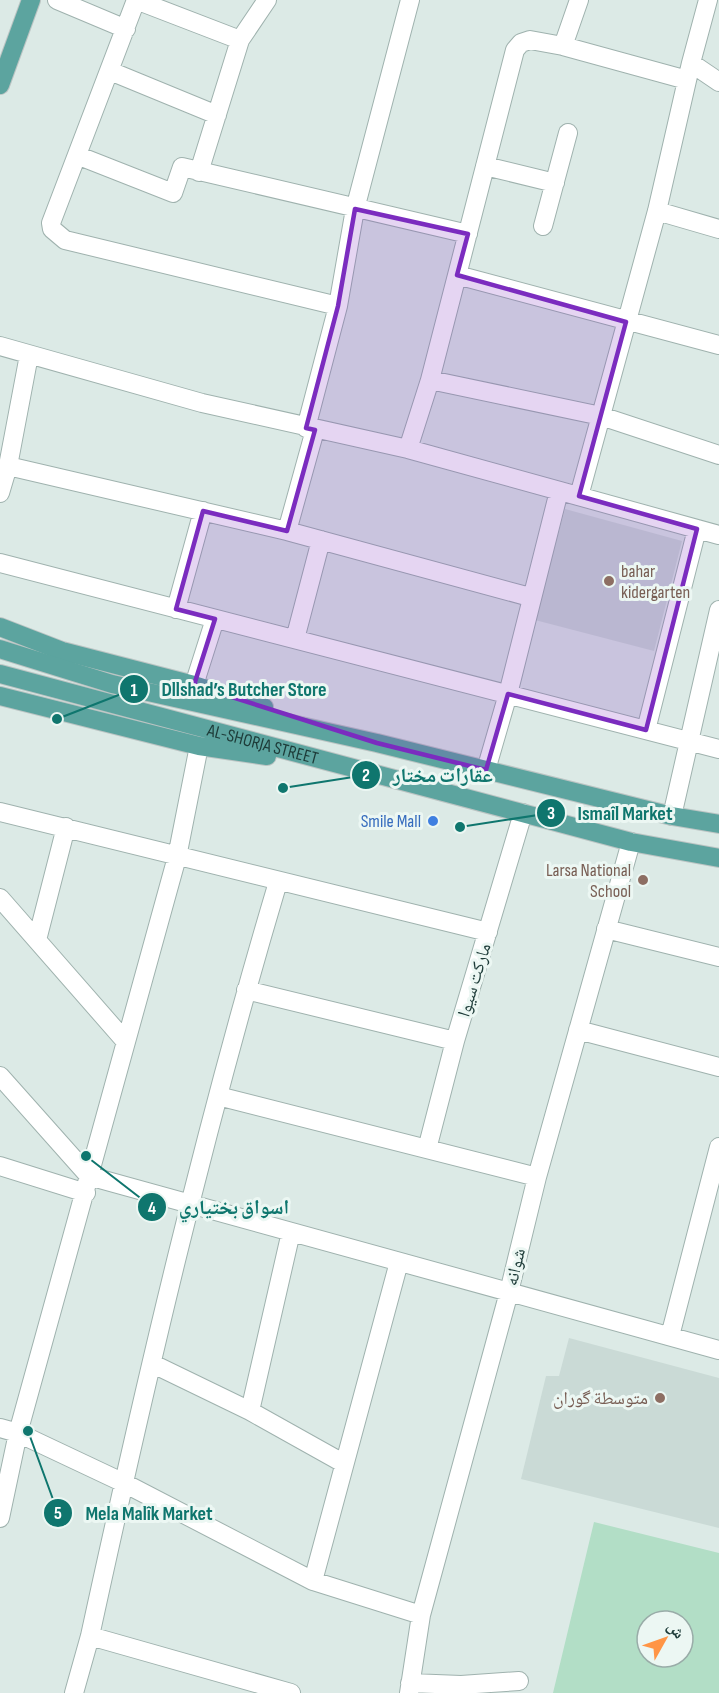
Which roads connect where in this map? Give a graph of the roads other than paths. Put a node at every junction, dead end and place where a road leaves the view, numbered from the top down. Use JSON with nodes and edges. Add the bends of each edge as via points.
{"nodes":[{"id":1,"x":31,"y":0,"type":"edge"},
{"id":2,"x":57,"y":0,"type":"edge"},
{"id":3,"x":136,"y":0,"type":"edge"},
{"id":4,"x":267,"y":0,"type":"edge"},
{"id":5,"x":410,"y":0,"type":"edge"},
{"id":6,"x":579,"y":0,"type":"edge"},
{"id":7,"x":708,"y":0,"type":"edge"},
{"id":8,"x":126,"y":28,"type":"junction"},
{"id":9,"x":240,"y":40,"type":"junction"},
{"id":10,"x":563,"y":46,"type":"junction"},
{"id":11,"x":110,"y":70,"type":"junction"},
{"id":12,"x":689,"y":71,"type":"junction"},
{"id":13,"x":719,"y":82,"type":"edge"},
{"id":14,"x":0,"y":86,"type":"edge"},
{"id":15,"x":217,"y":116,"type":"junction"},
{"id":16,"x":568,"y":133,"type":"dead end"},
{"id":17,"x":79,"y":156,"type":"junction"},
{"id":18,"x":485,"y":166,"type":"junction"},
{"id":19,"x":199,"y":172,"type":"junction"},
{"id":20,"x":555,"y":183,"type":"junction"},
{"id":21,"x":355,"y":209,"type":"junction"},
{"id":22,"x":657,"y":211,"type":"junction"},
{"id":23,"x":543,"y":226,"type":"dead end"},
{"id":24,"x":719,"y":229,"type":"edge"},
{"id":25,"x":468,"y":234,"type":"junction"},
{"id":26,"x":457,"y":275,"type":"junction"},
{"id":27,"x":338,"y":306,"type":"junction"},
{"id":28,"x":626,"y":322,"type":"junction"},
{"id":29,"x":719,"y":345,"type":"edge"},
{"id":30,"x":0,"y":346,"type":"edge"},
{"id":31,"x":29,"y":355,"type":"junction"},
{"id":32,"x":430,"y":380,"type":"junction"},
{"id":33,"x":601,"y":416,"type":"junction"},
{"id":34,"x":310,"y":429,"type":"junction"},
{"id":35,"x":408,"y":449,"type":"junction"},
{"id":36,"x":719,"y":455,"type":"edge"},
{"id":37,"x":8,"y":466,"type":"junction"},
{"id":38,"x":559,"y":490,"type":"junction"},
{"id":39,"x":0,"y":493,"type":"edge"},
{"id":40,"x":579,"y":496,"type":"junction"},
{"id":41,"x":203,"y":511,"type":"junction"},
{"id":42,"x":697,"y":529,"type":"junction"},
{"id":43,"x":287,"y":531,"type":"junction"},
{"id":44,"x":719,"y":535,"type":"edge"},
{"id":45,"x":321,"y":540,"type":"junction"},
{"id":46,"x":0,"y":563,"type":"edge"},
{"id":47,"x":530,"y":597,"type":"junction"},
{"id":48,"x":176,"y":609,"type":"junction"},
{"id":49,"x":719,"y":610,"type":"edge"},
{"id":50,"x":215,"y":619,"type":"junction"},
{"id":51,"x":0,"y":627,"type":"edge"},
{"id":52,"x":295,"y":639,"type":"junction"},
{"id":53,"x":0,"y":649,"type":"edge"},
{"id":54,"x":8,"y":677,"type":"edge"},
{"id":55,"x":194,"y":685,"type":"junction"},
{"id":56,"x":508,"y":694,"type":"junction"},
{"id":57,"x":0,"y":696,"type":"edge"},
{"id":58,"x":646,"y":730,"type":"junction"},
{"id":59,"x":690,"y":742,"type":"junction"},
{"id":60,"x":377,"y":743,"type":"junction"},
{"id":61,"x":199,"y":746,"type":"junction"},
{"id":62,"x":719,"y":749,"type":"edge"},
{"id":63,"x":352,"y":768,"type":"junction"},
{"id":64,"x":486,"y":770,"type":"junction"},
{"id":65,"x":546,"y":785,"type":"junction"},
{"id":66,"x":0,"y":812,"type":"edge"},
{"id":67,"x":531,"y":815,"type":"junction"},
{"id":68,"x":672,"y":816,"type":"junction"},
{"id":69,"x":719,"y":824,"type":"edge"},
{"id":70,"x":66,"y":827,"type":"junction"},
{"id":71,"x":631,"y":842,"type":"junction"},
{"id":72,"x":177,"y":857,"type":"junction"},
{"id":73,"x":719,"y":858,"type":"edge"},
{"id":74,"x":278,"y":882,"type":"junction"},
{"id":75,"x":0,"y":898,"type":"edge"},
{"id":76,"x":606,"y":928,"type":"junction"},
{"id":77,"x":488,"y":932,"type":"junction"},
{"id":78,"x":37,"y":940,"type":"junction"},
{"id":79,"x":719,"y":957,"type":"edge"},
{"id":80,"x":246,"y":990,"type":"junction"},
{"id":81,"x":578,"y":1030,"type":"junction"},
{"id":82,"x":455,"y":1041,"type":"junction"},
{"id":83,"x":126,"y":1042,"type":"junction"},
{"id":84,"x":719,"y":1067,"type":"edge"},
{"id":85,"x":0,"y":1076,"type":"edge"},
{"id":86,"x":218,"y":1096,"type":"junction"},
{"id":87,"x":719,"y":1147,"type":"edge"},
{"id":88,"x":428,"y":1149,"type":"junction"},
{"id":89,"x":0,"y":1166,"type":"edge"},
{"id":90,"x":537,"y":1177,"type":"junction"},
{"id":91,"x":88,"y":1185,"type":"junction"},
{"id":92,"x":190,"y":1204,"type":"junction"},
{"id":93,"x":291,"y":1232,"type":"junction"},
{"id":94,"x":399,"y":1262,"type":"junction"},
{"id":95,"x":509,"y":1292,"type":"junction"},
{"id":96,"x":670,"y":1336,"type":"junction"},
{"id":97,"x":719,"y":1350,"type":"edge"},
{"id":98,"x":153,"y":1365,"type":"junction"},
{"id":99,"x":250,"y":1411,"type":"junction"},
{"id":100,"x":0,"y":1428,"type":"edge"},
{"id":101,"x":18,"y":1432,"type":"junction"},
{"id":102,"x":343,"y":1463,"type":"junction"},
{"id":103,"x":124,"y":1483,"type":"junction"},
{"id":104,"x":0,"y":1518,"type":"edge"},
{"id":105,"x":313,"y":1581,"type":"junction"},
{"id":106,"x":421,"y":1615,"type":"junction"},
{"id":107,"x":90,"y":1636,"type":"junction"},
{"id":108,"x":519,"y":1682,"type":"dead end"},
{"id":109,"x":409,"y":1688,"type":"edge"},
{"id":110,"x":74,"y":1693,"type":"edge"},
{"id":111,"x":291,"y":1693,"type":"edge"}],
"edges":[{"from":1,"to":14,"type":"main road"},
{"from":2,"to":8,"type":"street"},
{"from":3,"to":8,"type":"street"},
{"from":3,"to":9,"type":"street"},
{"from":4,"to":9,"type":"street"},
{"from":5,"to":21,"type":"street"},
{"from":6,"to":10,"type":"street"},
{"from":7,"to":12,"type":"street"},
{"from":8,"to":11,"type":"street"},
{"from":9,"to":15,"type":"street"},
{"from":10,"to":12,"type":"street"},
{"from":10,"to":18,"type":"street","via":[[530,40],[520,43],[515,50]]},
{"from":11,"to":15,"type":"street"},
{"from":11,"to":17,"type":"street"},
{"from":12,"to":13,"type":"street"},
{"from":12,"to":22,"type":"street"},
{"from":15,"to":19,"type":"street"},
{"from":16,"to":20,"type":"street"},
{"from":17,"to":19,"type":"street","via":[[172,193],[182,167]]},
{"from":17,"to":27,"type":"street","via":[[51,223],[55,234],[64,240]]},
{"from":18,"to":20,"type":"street"},
{"from":18,"to":25,"type":"street"},
{"from":19,"to":21,"type":"street"},
{"from":20,"to":23,"type":"street"},
{"from":21,"to":25,"type":"street"},
{"from":21,"to":27,"type":"street"},
{"from":22,"to":24,"type":"street"},
{"from":22,"to":28,"type":"street"},
{"from":25,"to":26,"type":"street"},
{"from":26,"to":28,"type":"street"},
{"from":26,"to":32,"type":"street"},
{"from":27,"to":34,"type":"street"},
{"from":28,"to":29,"type":"street"},
{"from":28,"to":33,"type":"street"},
{"from":30,"to":31,"type":"street"},
{"from":31,"to":34,"type":"street"},
{"from":31,"to":37,"type":"street"},
{"from":32,"to":33,"type":"street"},
{"from":32,"to":35,"type":"street"},
{"from":33,"to":36,"type":"street"},
{"from":33,"to":40,"type":"street"},
{"from":34,"to":35,"type":"street"},
{"from":34,"to":43,"type":"street"},
{"from":35,"to":38,"type":"street"},
{"from":37,"to":39,"type":"street"},
{"from":37,"to":41,"type":"street"},
{"from":38,"to":40,"type":"street"},
{"from":38,"to":47,"type":"street"},
{"from":40,"to":42,"type":"street"},
{"from":41,"to":43,"type":"street"},
{"from":41,"to":48,"type":"street"},
{"from":42,"to":44,"type":"street"},
{"from":42,"to":58,"type":"street"},
{"from":43,"to":45,"type":"street"},
{"from":45,"to":47,"type":"street"},
{"from":45,"to":52,"type":"street"},
{"from":46,"to":48,"type":"street"},
{"from":47,"to":56,"type":"street"},
{"from":48,"to":50,"type":"street"},
{"from":49,"to":59,"type":"street"},
{"from":50,"to":52,"type":"street"},
{"from":50,"to":55,"type":"street"},
{"from":51,"to":55,"type":"main road","via":[[62,651]]},
{"from":52,"to":56,"type":"street"},
{"from":53,"to":60,"type":"main road","name":"AL-SHORJA STREET","via":[[112,684]]},
{"from":54,"to":63,"type":"main road","name":"AL-SHORJA STREET"},
{"from":55,"to":60,"type":"main road"},
{"from":56,"to":58,"type":"street"},
{"from":56,"to":64,"type":"street"},
{"from":57,"to":61,"type":"main road"},
{"from":58,"to":59,"type":"street"},
{"from":59,"to":62,"type":"street"},
{"from":59,"to":68,"type":"street"},
{"from":60,"to":64,"type":"main road","name":"AL-SHORJA STREET"},
{"from":61,"to":63,"type":"main road"},
{"from":61,"to":72,"type":"street"},
{"from":63,"to":67,"type":"main road","name":"AL-SHORJA STREET"},
{"from":64,"to":65,"type":"main road","name":"AL-SHORJA STREET"},
{"from":65,"to":67,"type":"main road"},
{"from":65,"to":68,"type":"main road","name":"AL-SHORJA STREET"},
{"from":66,"to":70,"type":"street"},
{"from":67,"to":71,"type":"main road","name":"AL-SHORJA STREET"},
{"from":67,"to":77,"type":"street","name":"مارکت سیوا"},
{"from":68,"to":69,"type":"main road","name":"AL-SHORJA STREET"},
{"from":70,"to":72,"type":"street"},
{"from":70,"to":78,"type":"street"},
{"from":71,"to":73,"type":"main road","name":"AL-SHORJA STREET"},
{"from":71,"to":76,"type":"street","name":"شوانە"},
{"from":72,"to":74,"type":"street"},
{"from":72,"to":83,"type":"street"},
{"from":74,"to":77,"type":"street"},
{"from":74,"to":80,"type":"street"},
{"from":75,"to":78,"type":"street"},
{"from":76,"to":79,"type":"street"},
{"from":76,"to":81,"type":"street","name":"شوانە"},
{"from":77,"to":82,"type":"street","name":"مارکت سیوا"},
{"from":78,"to":83,"type":"street"},
{"from":80,"to":82,"type":"street"},
{"from":80,"to":86,"type":"street"},
{"from":81,"to":84,"type":"street"},
{"from":81,"to":90,"type":"street","name":"شوانە"},
{"from":82,"to":88,"type":"street","name":"مارکت سیوا"},
{"from":83,"to":91,"type":"street"},
{"from":85,"to":91,"type":"street"},
{"from":86,"to":88,"type":"street"},
{"from":86,"to":92,"type":"street"},
{"from":87,"to":96,"type":"street"},
{"from":88,"to":90,"type":"street"},
{"from":89,"to":91,"type":"street"},
{"from":90,"to":95,"type":"street","name":"شوانە"},
{"from":91,"to":92,"type":"street"},
{"from":91,"to":101,"type":"street"},
{"from":92,"to":93,"type":"street"},
{"from":92,"to":98,"type":"street"},
{"from":93,"to":94,"type":"street"},
{"from":93,"to":99,"type":"street"},
{"from":94,"to":95,"type":"street"},
{"from":94,"to":102,"type":"street"},
{"from":95,"to":96,"type":"street"},
{"from":95,"to":106,"type":"street","name":"شوانە"},
{"from":96,"to":97,"type":"street"},
{"from":98,"to":99,"type":"street"},
{"from":98,"to":103,"type":"street"},
{"from":99,"to":102,"type":"street"},
{"from":100,"to":101,"type":"street"},
{"from":101,"to":103,"type":"street"},
{"from":101,"to":104,"type":"street"},
{"from":102,"to":105,"type":"street"},
{"from":103,"to":105,"type":"street"},
{"from":103,"to":107,"type":"street"},
{"from":105,"to":106,"type":"street"},
{"from":106,"to":109,"type":"street","name":"شوانە"},
{"from":107,"to":110,"type":"street"},
{"from":107,"to":111,"type":"street"},
{"from":108,"to":109,"type":"street"}]}
